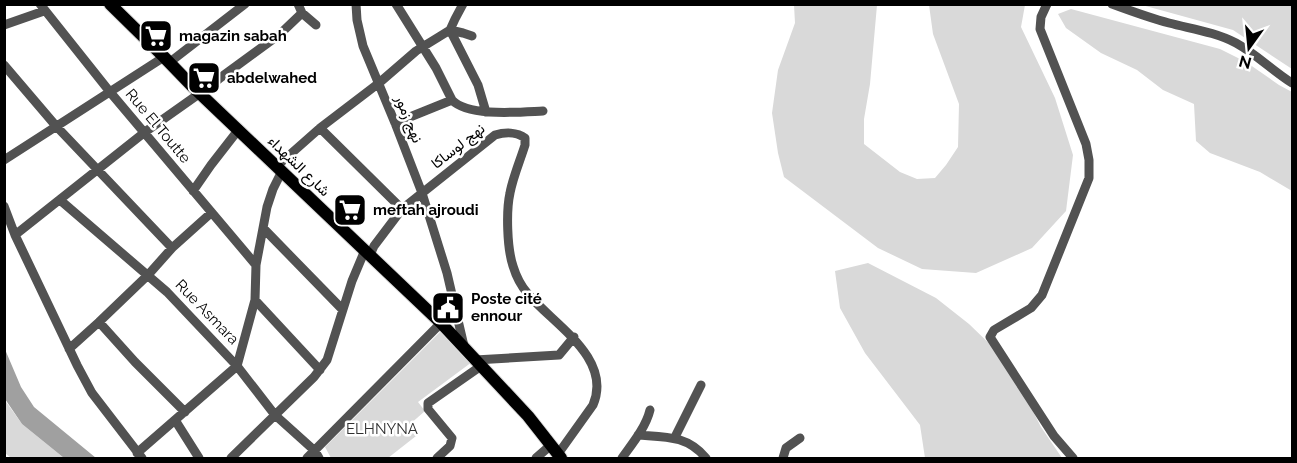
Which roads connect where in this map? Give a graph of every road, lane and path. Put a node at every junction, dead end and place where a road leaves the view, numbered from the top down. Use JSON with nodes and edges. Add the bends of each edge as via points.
{"nodes":[{"id":1,"x":110,"y":4,"type":"edge"},
{"id":2,"x":245,"y":4,"type":"edge"},
{"id":3,"x":356,"y":4,"type":"edge"},
{"id":4,"x":396,"y":4,"type":"edge"},
{"id":5,"x":463,"y":4,"type":"edge"},
{"id":6,"x":1047,"y":4,"type":"edge"},
{"id":7,"x":1112,"y":4,"type":"edge"},
{"id":8,"x":42,"y":8,"type":"edge"},
{"id":9,"x":300,"y":9,"type":"edge"},
{"id":10,"x":4,"y":25,"type":"edge"},
{"id":11,"x":316,"y":25,"type":"dead end"},
{"id":12,"x":450,"y":30,"type":"junction"},
{"id":13,"x":472,"y":36,"type":"dead end"},
{"id":14,"x":422,"y":47,"type":"junction"},
{"id":15,"x":167,"y":60,"type":"junction"},
{"id":16,"x":4,"y":65,"type":"edge"},
{"id":17,"x":379,"y":83,"type":"junction"},
{"id":18,"x":1293,"y":83,"type":"edge"},
{"id":19,"x":110,"y":92,"type":"junction"},
{"id":20,"x":201,"y":94,"type":"junction"},
{"id":21,"x":452,"y":100,"type":"junction"},
{"id":22,"x":543,"y":111,"type":"dead end"},
{"id":23,"x":486,"y":112,"type":"junction"},
{"id":24,"x":395,"y":123,"type":"junction"},
{"id":25,"x":56,"y":126,"type":"junction"},
{"id":26,"x":320,"y":128,"type":"junction"},
{"id":27,"x":239,"y":129,"type":"junction"},
{"id":28,"x":145,"y":132,"type":"junction"},
{"id":29,"x":4,"y":160,"type":"edge"},
{"id":30,"x":279,"y":168,"type":"junction"},
{"id":31,"x":99,"y":170,"type":"junction"},
{"id":32,"x":193,"y":191,"type":"junction"},
{"id":33,"x":422,"y":193,"type":"junction"},
{"id":34,"x":60,"y":200,"type":"junction"},
{"id":35,"x":4,"y":206,"type":"edge"},
{"id":36,"x":402,"y":209,"type":"junction"},
{"id":37,"x":211,"y":213,"type":"junction"},
{"id":38,"x":264,"y":229,"type":"junction"},
{"id":39,"x":15,"y":235,"type":"junction"},
{"id":40,"x":172,"y":248,"type":"junction"},
{"id":41,"x":367,"y":253,"type":"junction"},
{"id":42,"x":256,"y":265,"type":"junction"},
{"id":43,"x":148,"y":275,"type":"junction"},
{"id":44,"x":255,"y":300,"type":"junction"},
{"id":45,"x":342,"y":309,"type":"junction"},
{"id":46,"x":99,"y":322,"type":"junction"},
{"id":47,"x":441,"y":323,"type":"junction"},
{"id":48,"x":574,"y":337,"type":"junction"},
{"id":49,"x":464,"y":348,"type":"junction"},
{"id":50,"x":69,"y":349,"type":"junction"},
{"id":51,"x":478,"y":363,"type":"junction"},
{"id":52,"x":237,"y":366,"type":"junction"},
{"id":53,"x":320,"y":370,"type":"junction"},
{"id":54,"x":701,"y":385,"type":"dead end"},
{"id":55,"x":650,"y":410,"type":"dead end"},
{"id":56,"x":184,"y":412,"type":"junction"},
{"id":57,"x":275,"y":415,"type":"junction"},
{"id":58,"x":175,"y":420,"type":"junction"},
{"id":59,"x":638,"y":435,"type":"junction"},
{"id":60,"x":675,"y":437,"type":"junction"},
{"id":61,"x":800,"y":438,"type":"dead end"},
{"id":62,"x":556,"y":453,"type":"edge"},
{"id":63,"x":317,"y":455,"type":"edge"},
{"id":64,"x":140,"y":456,"type":"edge"},
{"id":65,"x":624,"y":458,"type":"edge"},
{"id":66,"x":199,"y":459,"type":"edge"},
{"id":67,"x":231,"y":459,"type":"edge"},
{"id":68,"x":307,"y":459,"type":"edge"},
{"id":69,"x":437,"y":459,"type":"edge"},
{"id":70,"x":536,"y":459,"type":"edge"},
{"id":71,"x":706,"y":459,"type":"edge"},
{"id":72,"x":783,"y":459,"type":"edge"},
{"id":73,"x":1073,"y":459,"type":"edge"}],
"edges":[{"from":1,"to":15,"type":"main road","name":"شارع الشهداء"},
{"from":2,"to":15,"type":"street"},
{"from":3,"to":17,"type":"street","name":"نهج زمور","via":[[363,46]]},
{"from":4,"to":14,"type":"street"},
{"from":5,"to":12,"type":"street"},
{"from":6,"to":73,"type":"street","via":[[1040,29],[1086,144],[1089,178],[1042,295],[1031,308],[994,330],[990,337]]},
{"from":7,"to":18,"type":"street","via":[[1235,42]]},
{"from":8,"to":10,"type":"street"},
{"from":8,"to":19,"type":"street","name":"Rue El Toutte"},
{"from":9,"to":11,"type":"street"},
{"from":9,"to":20,"type":"street","via":[[280,34]]},
{"from":12,"to":13,"type":"street"},
{"from":12,"to":14,"type":"street"},
{"from":12,"to":23,"type":"street","via":[[478,85]]},
{"from":14,"to":17,"type":"street"},
{"from":14,"to":21,"type":"street"},
{"from":15,"to":19,"type":"street"},
{"from":15,"to":20,"type":"main road","name":"شارع الشهداء"},
{"from":16,"to":25,"type":"street"},
{"from":17,"to":24,"type":"street","name":"نهج زمور"},
{"from":17,"to":26,"type":"street"},
{"from":19,"to":25,"type":"street"},
{"from":19,"to":28,"type":"street","name":"Rue El Toutte"},
{"from":20,"to":27,"type":"main road","name":"شارع الشهداء"},
{"from":20,"to":28,"type":"street"},
{"from":21,"to":23,"type":"street","via":[[459,106]]},
{"from":21,"to":24,"type":"street"},
{"from":22,"to":23,"type":"street"},
{"from":24,"to":33,"type":"street","name":"نهج زمور"},
{"from":25,"to":29,"type":"street"},
{"from":25,"to":31,"type":"street"},
{"from":26,"to":30,"type":"street"},
{"from":26,"to":36,"type":"street"},
{"from":27,"to":30,"type":"main road","name":"شارع الشهداء"},
{"from":27,"to":32,"type":"street"},
{"from":28,"to":31,"type":"street"},
{"from":28,"to":32,"type":"street","name":"Rue El Toutte"},
{"from":30,"to":38,"type":"street"},
{"from":30,"to":41,"type":"main road","name":"شارع الشهداء"},
{"from":31,"to":34,"type":"street"},
{"from":31,"to":40,"type":"street"},
{"from":32,"to":37,"type":"street","name":"Rue El Toutte"},
{"from":33,"to":36,"type":"street","name":"نهج لوساكا"},
{"from":33,"to":48,"type":"street","name":"نهج لوساكا","via":[[495,135],[516,134],[525,138],[508,203],[513,266],[528,294]]},
{"from":33,"to":49,"type":"street","name":"نهج زمور","via":[[447,273]]},
{"from":34,"to":39,"type":"street"},
{"from":34,"to":43,"type":"street","name":"Rue Asmara"},
{"from":35,"to":39,"type":"street"},
{"from":36,"to":41,"type":"street","name":"نهج لوساكا"},
{"from":37,"to":40,"type":"street"},
{"from":37,"to":42,"type":"street","name":"Rue El Toutte"},
{"from":38,"to":42,"type":"street"},
{"from":38,"to":45,"type":"street"},
{"from":39,"to":50,"type":"street"},
{"from":40,"to":43,"type":"street"},
{"from":41,"to":45,"type":"street","name":"نهج لوساكا"},
{"from":41,"to":47,"type":"main road","name":"شارع الشهداء"},
{"from":42,"to":44,"type":"street"},
{"from":43,"to":46,"type":"street"},
{"from":43,"to":52,"type":"street","name":"Rue Asmara"},
{"from":44,"to":52,"type":"street"},
{"from":44,"to":53,"type":"street"},
{"from":45,"to":53,"type":"street","name":"نهج لوساكا","via":[[329,355]]},
{"from":46,"to":50,"type":"street"},
{"from":46,"to":56,"type":"street"},
{"from":47,"to":49,"type":"main road","name":"شارع الشهداء"},
{"from":47,"to":63,"type":"street"},
{"from":48,"to":51,"type":"street","via":[[559,355]]},
{"from":48,"to":62,"type":"street","name":"نهج لوساكا","via":[[593,368],[597,391],[593,405]]},
{"from":49,"to":51,"type":"main road","name":"شارع الشهداء"},
{"from":50,"to":64,"type":"street","via":[[92,393]]},
{"from":51,"to":62,"type":"main road","name":"شارع الشهداء","via":[[522,408]]},
{"from":51,"to":69,"type":"street","via":[[428,405],[452,438],[450,446]]},
{"from":52,"to":56,"type":"street"},
{"from":52,"to":57,"type":"street","name":"Rue Asmara"},
{"from":53,"to":57,"type":"street"},
{"from":54,"to":60,"type":"street"},
{"from":55,"to":59,"type":"street"},
{"from":56,"to":58,"type":"street"},
{"from":57,"to":63,"type":"street","name":"Rue Asmara"},
{"from":57,"to":67,"type":"street"},
{"from":58,"to":64,"type":"street"},
{"from":58,"to":66,"type":"street"},
{"from":59,"to":60,"type":"street"},
{"from":59,"to":65,"type":"street"},
{"from":60,"to":71,"type":"street"},
{"from":61,"to":72,"type":"street","via":[[786,448]]},
{"from":62,"to":70,"type":"street","name":"نهج لوساكا"},
{"from":63,"to":68,"type":"street"}]}
